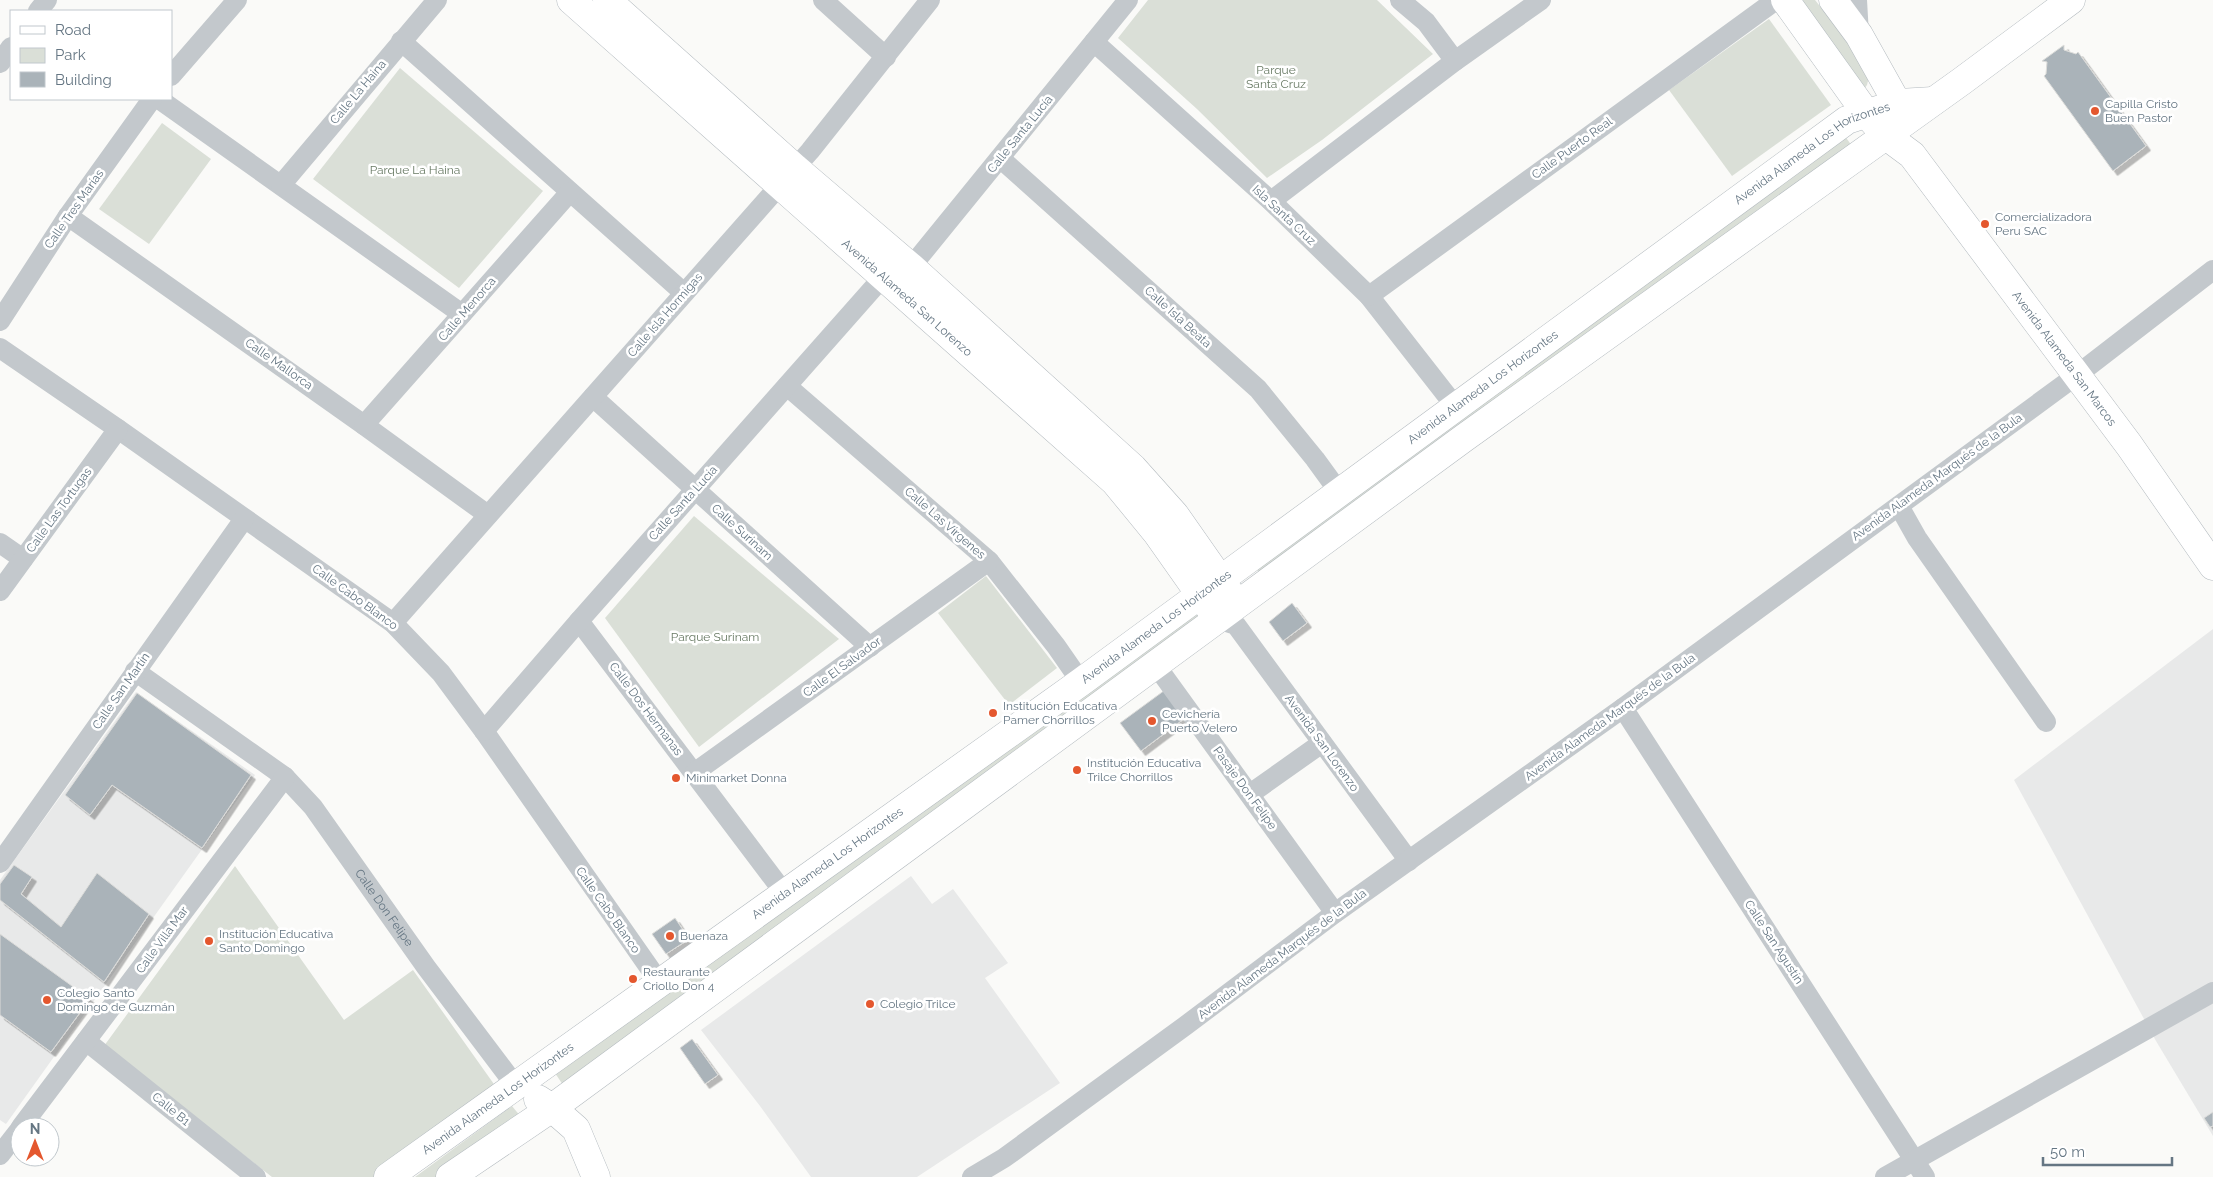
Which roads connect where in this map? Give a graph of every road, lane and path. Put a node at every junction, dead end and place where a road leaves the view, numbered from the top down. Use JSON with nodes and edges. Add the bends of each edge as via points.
{"nodes":[{"id":1,"x":47,"y":0,"type":"edge"},
{"id":2,"x":237,"y":0,"type":"edge"},
{"id":3,"x":437,"y":0,"type":"edge"},
{"id":4,"x":572,"y":0,"type":"edge"},
{"id":5,"x":607,"y":0,"type":"edge"},
{"id":6,"x":823,"y":0,"type":"edge"},
{"id":7,"x":930,"y":0,"type":"edge"},
{"id":8,"x":1128,"y":0,"type":"edge"},
{"id":9,"x":1400,"y":0,"type":"edge"},
{"id":10,"x":1541,"y":0,"type":"edge"},
{"id":11,"x":1776,"y":0,"type":"edge"},
{"id":12,"x":1786,"y":0,"type":"edge"},
{"id":13,"x":1834,"y":0,"type":"edge"},
{"id":14,"x":1857,"y":0,"type":"edge"},
{"id":15,"x":2071,"y":0,"type":"edge"},
{"id":16,"x":39,"y":10,"type":"edge"},
{"id":17,"x":2050,"y":10,"type":"edge"},
{"id":18,"x":1859,"y":35,"type":"junction"},
{"id":19,"x":401,"y":41,"type":"junction"},
{"id":20,"x":1094,"y":42,"type":"junction"},
{"id":21,"x":10,"y":48,"type":"edge"},
{"id":22,"x":886,"y":57,"type":"junction"},
{"id":23,"x":1454,"y":61,"type":"junction"},
{"id":24,"x":0,"y":63,"type":"edge"},
{"id":25,"x":172,"y":75,"type":"edge"},
{"id":26,"x":151,"y":100,"type":"edge"},
{"id":27,"x":160,"y":100,"type":"edge"},
{"id":28,"x":1866,"y":112,"type":"junction"},
{"id":29,"x":1897,"y":119,"type":"junction"},
{"id":30,"x":1000,"y":158,"type":"junction"},
{"id":31,"x":787,"y":176,"type":"junction"},
{"id":32,"x":281,"y":185,"type":"junction"},
{"id":33,"x":570,"y":192,"type":"junction"},
{"id":34,"x":1271,"y":201,"type":"junction"},
{"id":35,"x":68,"y":216,"type":"junction"},
{"id":36,"x":911,"y":267,"type":"junction"},
{"id":37,"x":2213,"y":270,"type":"edge"},
{"id":38,"x":883,"y":277,"type":"junction"},
{"id":39,"x":684,"y":293,"type":"junction"},
{"id":40,"x":1369,"y":296,"type":"junction"},
{"id":41,"x":462,"y":314,"type":"junction"},
{"id":42,"x":0,"y":321,"type":"edge"},
{"id":43,"x":0,"y":348,"type":"edge"},
{"id":44,"x":2077,"y":374,"type":"junction"},
{"id":45,"x":787,"y":386,"type":"junction"},
{"id":46,"x":593,"y":397,"type":"junction"},
{"id":47,"x":1455,"y":406,"type":"junction"},
{"id":48,"x":364,"y":425,"type":"junction"},
{"id":49,"x":118,"y":429,"type":"junction"},
{"id":50,"x":695,"y":490,"type":"junction"},
{"id":51,"x":1339,"y":492,"type":"junction"},
{"id":52,"x":1898,"y":506,"type":"junction"},
{"id":53,"x":488,"y":516,"type":"junction"},
{"id":54,"x":244,"y":519,"type":"junction"},
{"id":55,"x":0,"y":543,"type":"edge"},
{"id":56,"x":23,"y":559,"type":"junction"},
{"id":57,"x":989,"y":561,"type":"junction"},
{"id":58,"x":2213,"y":566,"type":"edge"},
{"id":59,"x":1210,"y":587,"type":"junction"},
{"id":60,"x":0,"y":591,"type":"edge"},
{"id":61,"x":1230,"y":616,"type":"junction"},
{"id":62,"x":579,"y":621,"type":"junction"},
{"id":63,"x":393,"y":623,"type":"junction"},
{"id":64,"x":870,"y":647,"type":"junction"},
{"id":65,"x":1155,"y":664,"type":"junction"},
{"id":66,"x":135,"y":671,"type":"junction"},
{"id":67,"x":1081,"y":682,"type":"junction"},
{"id":68,"x":1623,"y":708,"type":"junction"},
{"id":69,"x":2046,"y":722,"type":"dead end"},
{"id":70,"x":484,"y":731,"type":"junction"},
{"id":71,"x":1322,"y":743,"type":"junction"},
{"id":72,"x":694,"y":773,"type":"junction"},
{"id":73,"x":285,"y":777,"type":"junction"},
{"id":74,"x":1250,"y":794,"type":"junction"},
{"id":75,"x":1409,"y":861,"type":"junction"},
{"id":76,"x":0,"y":863,"type":"edge"},
{"id":77,"x":785,"y":894,"type":"junction"},
{"id":78,"x":1335,"y":913,"type":"junction"},
{"id":79,"x":660,"y":982,"type":"junction"},
{"id":80,"x":2213,"y":992,"type":"edge"},
{"id":81,"x":86,"y":1042,"type":"junction"},
{"id":82,"x":515,"y":1085,"type":"junction"},
{"id":83,"x":552,"y":1108,"type":"junction"},
{"id":84,"x":29,"y":1117,"type":"edge"},
{"id":85,"x":10,"y":1142,"type":"edge"},
{"id":86,"x":0,"y":1155,"type":"edge"},
{"id":87,"x":1914,"y":1160,"type":"junction"},
{"id":88,"x":1003,"y":1168,"type":"edge"},
{"id":89,"x":256,"y":1177,"type":"edge"},
{"id":90,"x":388,"y":1177,"type":"edge"},
{"id":91,"x":450,"y":1177,"type":"edge"},
{"id":92,"x":596,"y":1177,"type":"edge"},
{"id":93,"x":972,"y":1177,"type":"edge"},
{"id":94,"x":1885,"y":1177,"type":"edge"},
{"id":95,"x":1925,"y":1177,"type":"edge"}],
"edges":[{"from":1,"to":16,"type":"street"},
{"from":2,"to":25,"type":"street"},
{"from":3,"to":19,"type":"street","name":"Calle La Haina"},
{"from":4,"to":31,"type":"main road","name":"Avenida Alameda San Lorenzo"},
{"from":5,"to":31,"type":"main road","name":"Avenida Alameda San Lorenzo"},
{"from":6,"to":22,"type":"street"},
{"from":7,"to":22,"type":"street","name":"Calle Isla Hormigas"},
{"from":8,"to":20,"type":"street","name":"Calle Santa Lucía"},
{"from":9,"to":23,"type":"street","via":[[1426,22]]},
{"from":10,"to":23,"type":"street"},
{"from":11,"to":40,"type":"street","name":"Calle Puerto Real"},
{"from":12,"to":28,"type":"main road","name":"Avenida Alameda San Marcos"},
{"from":13,"to":18,"type":"main road","name":"Avenida Alameda San Marcos"},
{"from":14,"to":18,"type":"street"},
{"from":15,"to":17,"type":"main road","name":"Avenida Alameda Los Horizontes"},
{"from":17,"to":29,"type":"main road","name":"Avenida Alameda Los Horizontes","via":[[1933,102]]},
{"from":18,"to":29,"type":"main road","name":"Avenida Alameda San Marcos"},
{"from":19,"to":32,"type":"street","name":"Calle La Haina"},
{"from":19,"to":33,"type":"street"},
{"from":20,"to":30,"type":"street","name":"Calle Santa Lucía"},
{"from":20,"to":34,"type":"street","name":"Isla Santa Cruz"},
{"from":21,"to":24,"type":"street"},
{"from":22,"to":31,"type":"street","name":"Calle Isla Hormigas"},
{"from":23,"to":34,"type":"street"},
{"from":26,"to":35,"type":"street","name":"Calle Tres Marías"},
{"from":27,"to":32,"type":"street"},
{"from":28,"to":29,"type":"main road","name":"Avenida Alameda San Marcos"},
{"from":28,"to":47,"type":"main road","name":"Avenida Alameda Los Horizontes","via":[[1847,120]]},
{"from":29,"to":44,"type":"main road","name":"Avenida Alameda San Marcos","via":[[1912,155]]},
{"from":29,"to":61,"type":"main road","name":"Avenida Alameda Los Horizontes"},
{"from":30,"to":36,"type":"street","name":"Calle Santa Lucía"},
{"from":30,"to":51,"type":"street","name":"Calle Isla Beata","via":[[1258,389]]},
{"from":31,"to":36,"type":"main road","name":"Avenida Alameda San Lorenzo"},
{"from":31,"to":38,"type":"main road","name":"Avenida Alameda San Lorenzo"},
{"from":31,"to":39,"type":"street","name":"Calle Isla Hormigas"},
{"from":32,"to":41,"type":"street"},
{"from":33,"to":39,"type":"street"},
{"from":33,"to":41,"type":"street","name":"Calle Menorca"},
{"from":34,"to":40,"type":"street","name":"Isla Santa Cruz"},
{"from":35,"to":42,"type":"street","name":"Calle Tres Marías"},
{"from":35,"to":48,"type":"street","name":"Calle Mallorca"},
{"from":36,"to":59,"type":"main road","name":"Avenida Alameda San Lorenzo","via":[[1133,468],[1175,516]]},
{"from":37,"to":44,"type":"street","name":"Avenida Alameda Marqués de la Bula"},
{"from":38,"to":45,"type":"street","name":"Calle Santa Lucía"},
{"from":38,"to":59,"type":"main road","name":"Avenida Alameda San Lorenzo","via":[[1115,482],[1156,532]]},
{"from":39,"to":46,"type":"street","name":"Calle Isla Hormigas"},
{"from":40,"to":47,"type":"street","name":"Isla Santa Cruz"},
{"from":41,"to":48,"type":"street","name":"Calle Menorca"},
{"from":43,"to":49,"type":"street","name":"Calle Cabo Blanco"},
{"from":44,"to":52,"type":"street","name":"Avenida Alameda Marqués de la Bula"},
{"from":44,"to":58,"type":"main road","name":"Avenida Alameda San Marcos"},
{"from":45,"to":50,"type":"street","name":"Calle Santa Lucía"},
{"from":45,"to":57,"type":"street","name":"Calle Las Vírgenes"},
{"from":46,"to":50,"type":"street","name":"Calle Surinam"},
{"from":46,"to":53,"type":"street","name":"Calle Isla Hormigas"},
{"from":47,"to":51,"type":"main road","name":"Avenida Alameda Los Horizontes"},
{"from":48,"to":53,"type":"street","name":"Calle Mallorca"},
{"from":49,"to":54,"type":"street","name":"Calle Cabo Blanco"},
{"from":49,"to":56,"type":"street","name":"Calle Las Tortugas"},
{"from":50,"to":62,"type":"street","name":"Calle Santa Lucía"},
{"from":50,"to":64,"type":"street","name":"Calle Surinam"},
{"from":51,"to":59,"type":"main road","name":"Avenida Alameda Los Horizontes"},
{"from":52,"to":68,"type":"street","name":"Avenida Alameda Marqués de la Bula"},
{"from":52,"to":69,"type":"street"},
{"from":53,"to":63,"type":"street","name":"Calle Isla Hormigas"},
{"from":54,"to":63,"type":"street","name":"Calle Cabo Blanco"},
{"from":54,"to":66,"type":"street","name":"Calle San Martín"},
{"from":55,"to":56,"type":"street"},
{"from":56,"to":60,"type":"street","name":"Calle Las Tortugas"},
{"from":57,"to":64,"type":"street","name":"Calle El Salvador"},
{"from":57,"to":67,"type":"street","name":"Calle Las Vírgenes"},
{"from":59,"to":61,"type":"main road","name":"Avenida Alameda San Lorenzo"},
{"from":59,"to":67,"type":"main road","name":"Avenida Alameda Los Horizontes"},
{"from":61,"to":65,"type":"main road","name":"Avenida Alameda Los Horizontes"},
{"from":61,"to":71,"type":"street","name":"Avenida San Lorenzo"},
{"from":62,"to":70,"type":"street","name":"Calle Santa Lucía"},
{"from":62,"to":72,"type":"street","name":"Calle Dos Hermanas"},
{"from":63,"to":70,"type":"street","name":"Calle Cabo Blanco","via":[[441,673]]},
{"from":64,"to":72,"type":"street","name":"Calle El Salvador"},
{"from":65,"to":74,"type":"street","name":"Pasaje Don Felipe"},
{"from":65,"to":83,"type":"main road","name":"Avenida Alameda Los Horizontes"},
{"from":66,"to":73,"type":"street","name":"Calle Don Felipe"},
{"from":66,"to":76,"type":"street","name":"Calle San Martín"},
{"from":67,"to":77,"type":"main road","name":"Avenida Alameda Los Horizontes"},
{"from":68,"to":75,"type":"street","name":"Avenida Alameda Marqués de la Bula"},
{"from":68,"to":87,"type":"street","name":"Calle San Agustín"},
{"from":70,"to":79,"type":"street","name":"Calle Cabo Blanco"},
{"from":71,"to":74,"type":"street"},
{"from":71,"to":75,"type":"street","name":"Avenida San Lorenzo"},
{"from":72,"to":77,"type":"street","name":"Calle Dos Hermanas"},
{"from":73,"to":81,"type":"street","name":"Calle Villa Mar"},
{"from":73,"to":82,"type":"street","name":"Calle Don Felipe","via":[[313,807],[426,967]]},
{"from":74,"to":78,"type":"street","name":"Pasaje Don Felipe"},
{"from":75,"to":78,"type":"street","name":"Avenida Alameda Marqués de la Bula"},
{"from":77,"to":79,"type":"main road","name":"Avenida Alameda Los Horizontes"},
{"from":78,"to":88,"type":"street","name":"Avenida Alameda Marqués de la Bula"},
{"from":79,"to":82,"type":"main road","name":"Avenida Alameda Los Horizontes"},
{"from":80,"to":87,"type":"street"},
{"from":81,"to":84,"type":"street","name":"Calle Villa Mar"},
{"from":81,"to":89,"type":"street","name":"Calle B1"},
{"from":82,"to":83,"type":"main road","name":"Calle Don Felipe"},
{"from":82,"to":90,"type":"main road","name":"Avenida Alameda Los Horizontes"},
{"from":83,"to":91,"type":"main road","name":"Avenida Alameda Los Horizontes"},
{"from":83,"to":92,"type":"main road","name":"Calle Don Felipe","via":[[576,1129]]},
{"from":85,"to":86,"type":"street","name":"Calle Villa Mar"},
{"from":87,"to":94,"type":"street"},
{"from":87,"to":95,"type":"street","name":"Calle San Agustín"},
{"from":88,"to":93,"type":"street","name":"Avenida Alameda Marqués de la Bula"}]}
